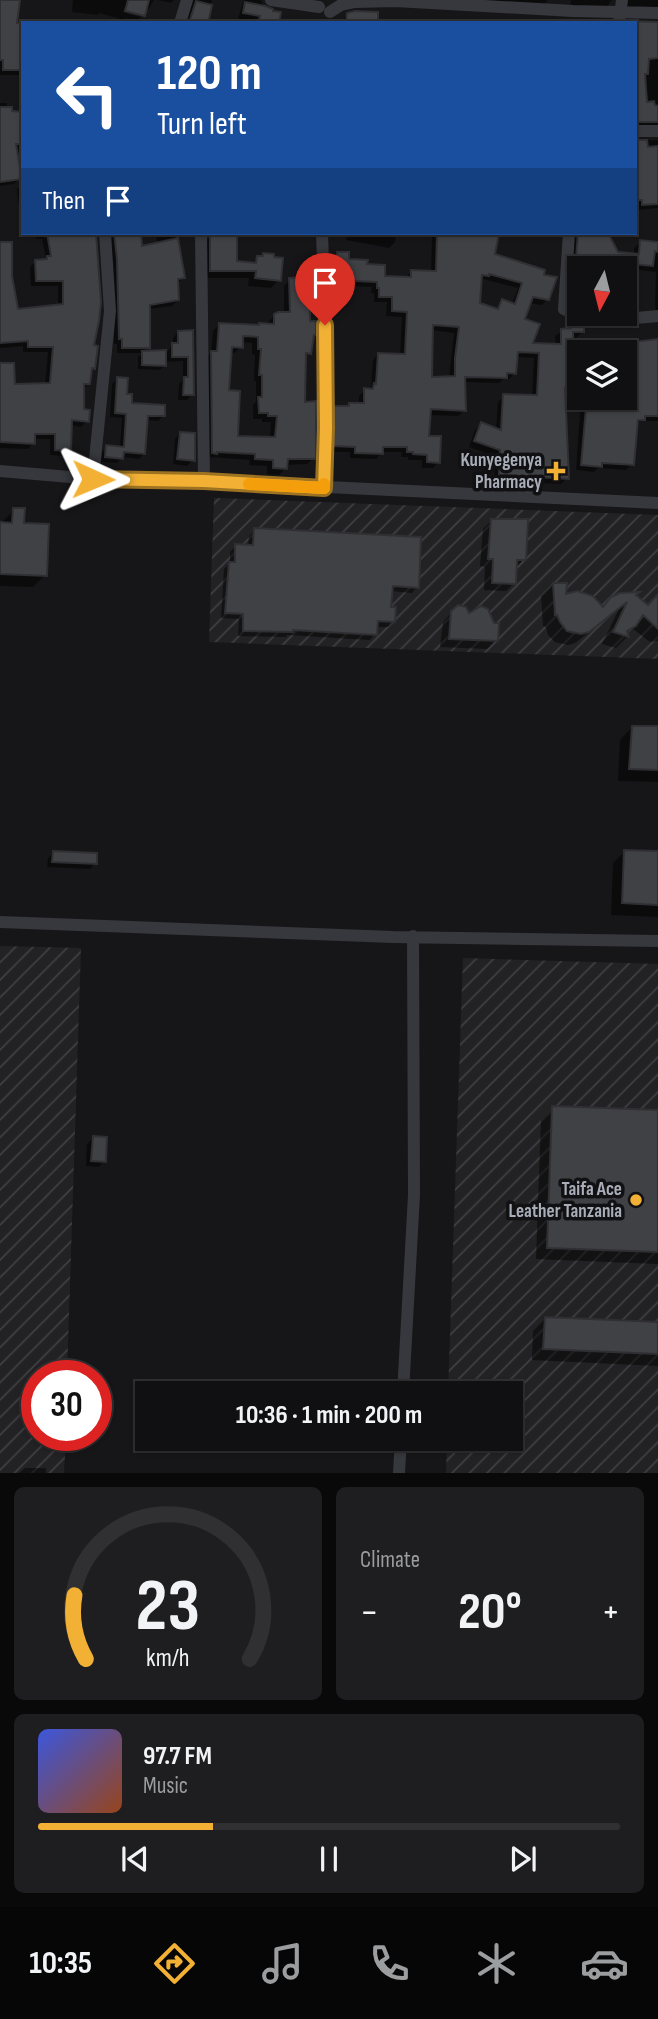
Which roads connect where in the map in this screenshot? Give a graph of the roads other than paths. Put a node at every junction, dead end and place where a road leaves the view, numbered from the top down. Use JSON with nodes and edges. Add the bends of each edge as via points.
{"nodes":[{"id":1,"x":187,"y":0,"type":"edge"},
{"id":2,"x":271,"y":0,"type":"edge"},
{"id":3,"x":324,"y":10,"type":"edge"},
{"id":4,"x":621,"y":12,"type":"edge"},
{"id":5,"x":658,"y":13,"type":"edge"},
{"id":6,"x":181,"y":21,"type":"edge"},
{"id":7,"x":637,"y":131,"type":"edge"},
{"id":8,"x":658,"y":131,"type":"edge"},
{"id":9,"x":106,"y":235,"type":"edge"},
{"id":10,"x":201,"y":235,"type":"edge"},
{"id":11,"x":322,"y":235,"type":"edge"},
{"id":12,"x":569,"y":235,"type":"edge"},
{"id":13,"x":658,"y":316,"type":"edge"},
{"id":14,"x":0,"y":471,"type":"edge"},
{"id":15,"x":93,"y":479,"type":"junction"},
{"id":16,"x":204,"y":481,"type":"junction"},
{"id":17,"x":324,"y":488,"type":"junction"},
{"id":18,"x":658,"y":503,"type":"edge"},
{"id":19,"x":0,"y":922,"type":"edge"},
{"id":20,"x":413,"y":936,"type":"junction"},
{"id":21,"x":658,"y":941,"type":"edge"},
{"id":22,"x":404,"y":1381,"type":"edge"},
{"id":23,"x":400,"y":1451,"type":"edge"},
{"id":24,"x":399,"y":1473,"type":"edge"}],
"edges":[{"from":1,"to":6,"type":"street"},
{"from":2,"to":3,"type":"street"},
{"from":3,"to":4,"type":"street","via":[[355,2],[395,1]]},
{"from":4,"to":5,"type":"street"},
{"from":7,"to":8,"type":"street"},
{"from":9,"to":15,"type":"street","via":[[110,311]]},
{"from":10,"to":16,"type":"street"},
{"from":11,"to":17,"type":"street"},
{"from":12,"to":13,"type":"street","via":[[564,309],[574,315],[625,320]]},
{"from":14,"to":15,"type":"street"},
{"from":15,"to":16,"type":"street"},
{"from":16,"to":17,"type":"street"},
{"from":17,"to":18,"type":"street"},
{"from":19,"to":20,"type":"street"},
{"from":20,"to":21,"type":"street"},
{"from":20,"to":22,"type":"street","via":[[414,1195]]},
{"from":23,"to":24,"type":"street"}]}
